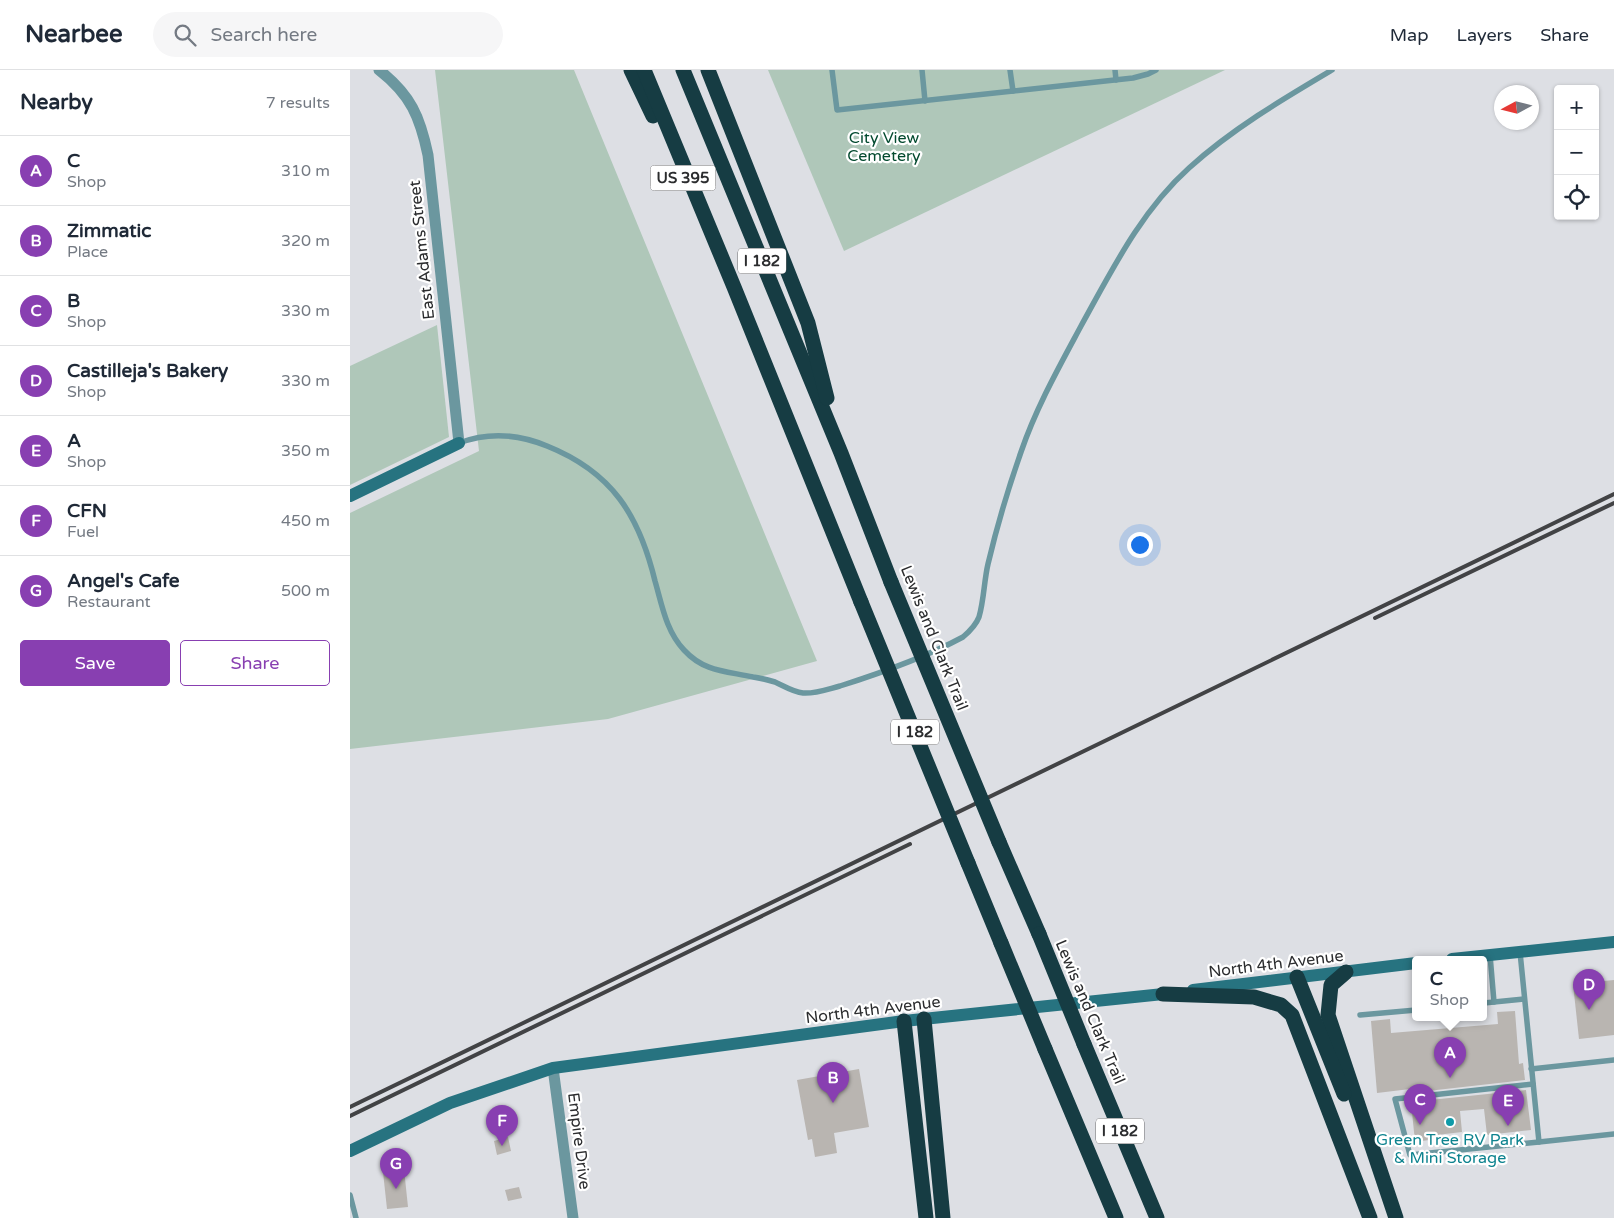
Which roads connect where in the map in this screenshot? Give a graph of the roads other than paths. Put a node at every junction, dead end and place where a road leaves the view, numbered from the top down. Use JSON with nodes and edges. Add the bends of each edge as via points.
{"nodes":[{"id":1,"x":379,"y":70,"type":"edge"},
{"id":2,"x":631,"y":70,"type":"edge"},
{"id":3,"x":644,"y":70,"type":"edge"},
{"id":4,"x":683,"y":70,"type":"edge"},
{"id":5,"x":708,"y":70,"type":"edge"},
{"id":6,"x":832,"y":70,"type":"edge"},
{"id":7,"x":922,"y":70,"type":"edge"},
{"id":8,"x":1010,"y":70,"type":"edge"},
{"id":9,"x":1115,"y":70,"type":"edge"},
{"id":10,"x":1156,"y":70,"type":"edge"},
{"id":11,"x":1332,"y":70,"type":"edge"},
{"id":12,"x":1116,"y":80,"type":"junction"},
{"id":13,"x":1013,"y":91,"type":"junction"},
{"id":14,"x":925,"y":101,"type":"junction"},
{"id":15,"x":734,"y":287,"type":"junction"},
{"id":16,"x":459,"y":443,"type":"junction"},
{"id":17,"x":841,"y":453,"type":"junction"},
{"id":18,"x":350,"y":496,"type":"edge"},
{"id":19,"x":1614,"y":942,"type":"edge"},
{"id":20,"x":1520,"y":952,"type":"junction"},
{"id":21,"x":1490,"y":955,"type":"junction"},
{"id":22,"x":1480,"y":956,"type":"edge"},
{"id":23,"x":1412,"y":964,"type":"edge"},
{"id":24,"x":1346,"y":972,"type":"junction"},
{"id":25,"x":1298,"y":978,"type":"junction"},
{"id":26,"x":1163,"y":994,"type":"junction"},
{"id":27,"x":1524,"y":999,"type":"junction"},
{"id":28,"x":1494,"y":1002,"type":"junction"},
{"id":29,"x":1487,"y":1003,"type":"edge"},
{"id":30,"x":1412,"y":1010,"type":"edge"},
{"id":31,"x":1292,"y":1015,"type":"junction"},
{"id":32,"x":1360,"y":1015,"type":"dead end"},
{"id":33,"x":924,"y":1019,"type":"junction"},
{"id":34,"x":904,"y":1021,"type":"junction"},
{"id":35,"x":1614,"y":1060,"type":"edge"},
{"id":36,"x":553,"y":1068,"type":"junction"},
{"id":37,"x":1531,"y":1069,"type":"junction"},
{"id":38,"x":1533,"y":1084,"type":"junction"},
{"id":39,"x":1614,"y":1134,"type":"edge"},
{"id":40,"x":1539,"y":1142,"type":"junction"},
{"id":41,"x":350,"y":1151,"type":"edge"},
{"id":42,"x":350,"y":1195,"type":"edge"},
{"id":43,"x":356,"y":1218,"type":"edge"},
{"id":44,"x":572,"y":1218,"type":"edge"},
{"id":45,"x":926,"y":1218,"type":"edge"},
{"id":46,"x":943,"y":1218,"type":"edge"},
{"id":47,"x":1115,"y":1218,"type":"edge"},
{"id":48,"x":1157,"y":1218,"type":"edge"},
{"id":49,"x":1370,"y":1218,"type":"edge"},
{"id":50,"x":1395,"y":1218,"type":"edge"}],
"edges":[{"from":1,"to":16,"type":"street","name":"East Adams Street","via":[[400,88],[422,127],[428,155]]},
{"from":2,"to":15,"type":"highway","number":"US 395"},
{"from":3,"to":15,"type":"highway","number":"I 182"},
{"from":4,"to":17,"type":"highway","name":"Lewis and Clark Trail","number":"I 182"},
{"from":5,"to":17,"type":"highway","via":[[808,323]]},
{"from":6,"to":14,"type":"lane","via":[[837,110]]},
{"from":7,"to":14,"type":"lane"},
{"from":8,"to":13,"type":"lane"},
{"from":9,"to":12,"type":"lane"},
{"from":10,"to":12,"type":"lane"},
{"from":11,"to":16,"type":"lane","via":[[1204,155],[1173,183],[1144,218],[1102,287],[1035,416],[1021,450],[996,533],[977,622],[962,636],[908,661],[819,692],[806,693],[768,680],[711,669],[685,651],[671,632],[638,529],[624,504],[591,469],[559,450],[512,436],[472,438]]},
{"from":12,"to":13,"type":"lane"},
{"from":13,"to":14,"type":"lane"},
{"from":15,"to":47,"type":"highway","number":"I 182","bridge":true},
{"from":16,"to":18,"type":"main road"},
{"from":17,"to":48,"type":"highway","name":"Lewis and Clark Trail","number":"I 182","bridge":true,"via":[[891,582]]},
{"from":19,"to":20,"type":"main road"},
{"from":20,"to":21,"type":"main road"},
{"from":20,"to":27,"type":"lane"},
{"from":21,"to":22,"type":"main road"},
{"from":21,"to":28,"type":"lane"},
{"from":23,"to":24,"type":"main road","name":"North 4th Avenue"},
{"from":24,"to":25,"type":"main road","name":"North 4th Avenue"},
{"from":24,"to":50,"type":"highway","via":[[1331,985],[1328,1016]]},
{"from":25,"to":26,"type":"main road","name":"North 4th Avenue"},
{"from":25,"to":31,"type":"highway"},
{"from":25,"to":50,"type":"highway"},
{"from":26,"to":31,"type":"highway","via":[[1254,997],[1281,1005]]},
{"from":26,"to":33,"type":"main road","name":"North 4th Avenue"},
{"from":27,"to":28,"type":"lane"},
{"from":27,"to":37,"type":"lane"},
{"from":28,"to":29,"type":"lane"},
{"from":30,"to":32,"type":"lane"},
{"from":31,"to":49,"type":"highway"},
{"from":33,"to":34,"type":"main road","name":"North 4th Avenue"},
{"from":33,"to":46,"type":"highway"},
{"from":34,"to":36,"type":"main road","name":"North 4th Avenue"},
{"from":34,"to":45,"type":"highway"},
{"from":35,"to":37,"type":"lane"},
{"from":36,"to":41,"type":"main road","name":"North 4th Avenue","via":[[450,1103]]},
{"from":36,"to":44,"type":"street","name":"Empire Drive"},
{"from":37,"to":38,"type":"lane"},
{"from":38,"to":40,"type":"lane"},
{"from":38,"to":40,"type":"lane","via":[[1395,1099],[1410,1155]]},
{"from":39,"to":40,"type":"lane"},
{"from":42,"to":43,"type":"lane"}]}
